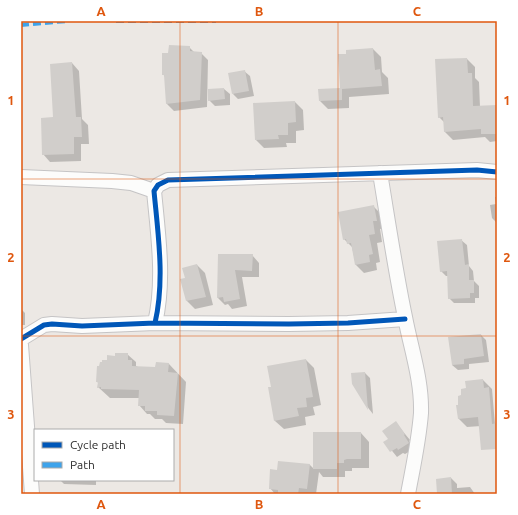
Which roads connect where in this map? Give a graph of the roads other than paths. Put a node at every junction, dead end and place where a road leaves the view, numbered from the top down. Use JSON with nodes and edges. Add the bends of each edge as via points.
{"nodes":[{"id":1,"x":497,"y":172,"type":"edge"},
{"id":2,"x":380,"y":173,"type":"junction"},
{"id":3,"x":21,"y":177,"type":"edge"},
{"id":4,"x":154,"y":191,"type":"junction"},
{"id":5,"x":405,"y":319,"type":"junction"},
{"id":6,"x":155,"y":323,"type":"junction"},
{"id":7,"x":21,"y":339,"type":"edge"},
{"id":8,"x":21,"y":345,"type":"edge"},
{"id":9,"x":32,"y":494,"type":"edge"},
{"id":10,"x":408,"y":494,"type":"edge"}],
"edges":[{"from":1,"to":2,"type":"street","via":[[477,170]]},
{"from":2,"to":4,"type":"street","via":[[168,180],[158,185]]},
{"from":2,"to":5,"type":"street"},
{"from":3,"to":4,"type":"street","via":[[112,181],[131,183]]},
{"from":4,"to":6,"type":"street","via":[[160,279]]},
{"from":5,"to":6,"type":"street","via":[[289,324]]},
{"from":5,"to":10,"type":"street","via":[[415,357],[421,413]]},
{"from":6,"to":7,"type":"street","via":[[82,326],[52,324],[44,325]]},
{"from":8,"to":9,"type":"street"}]}
